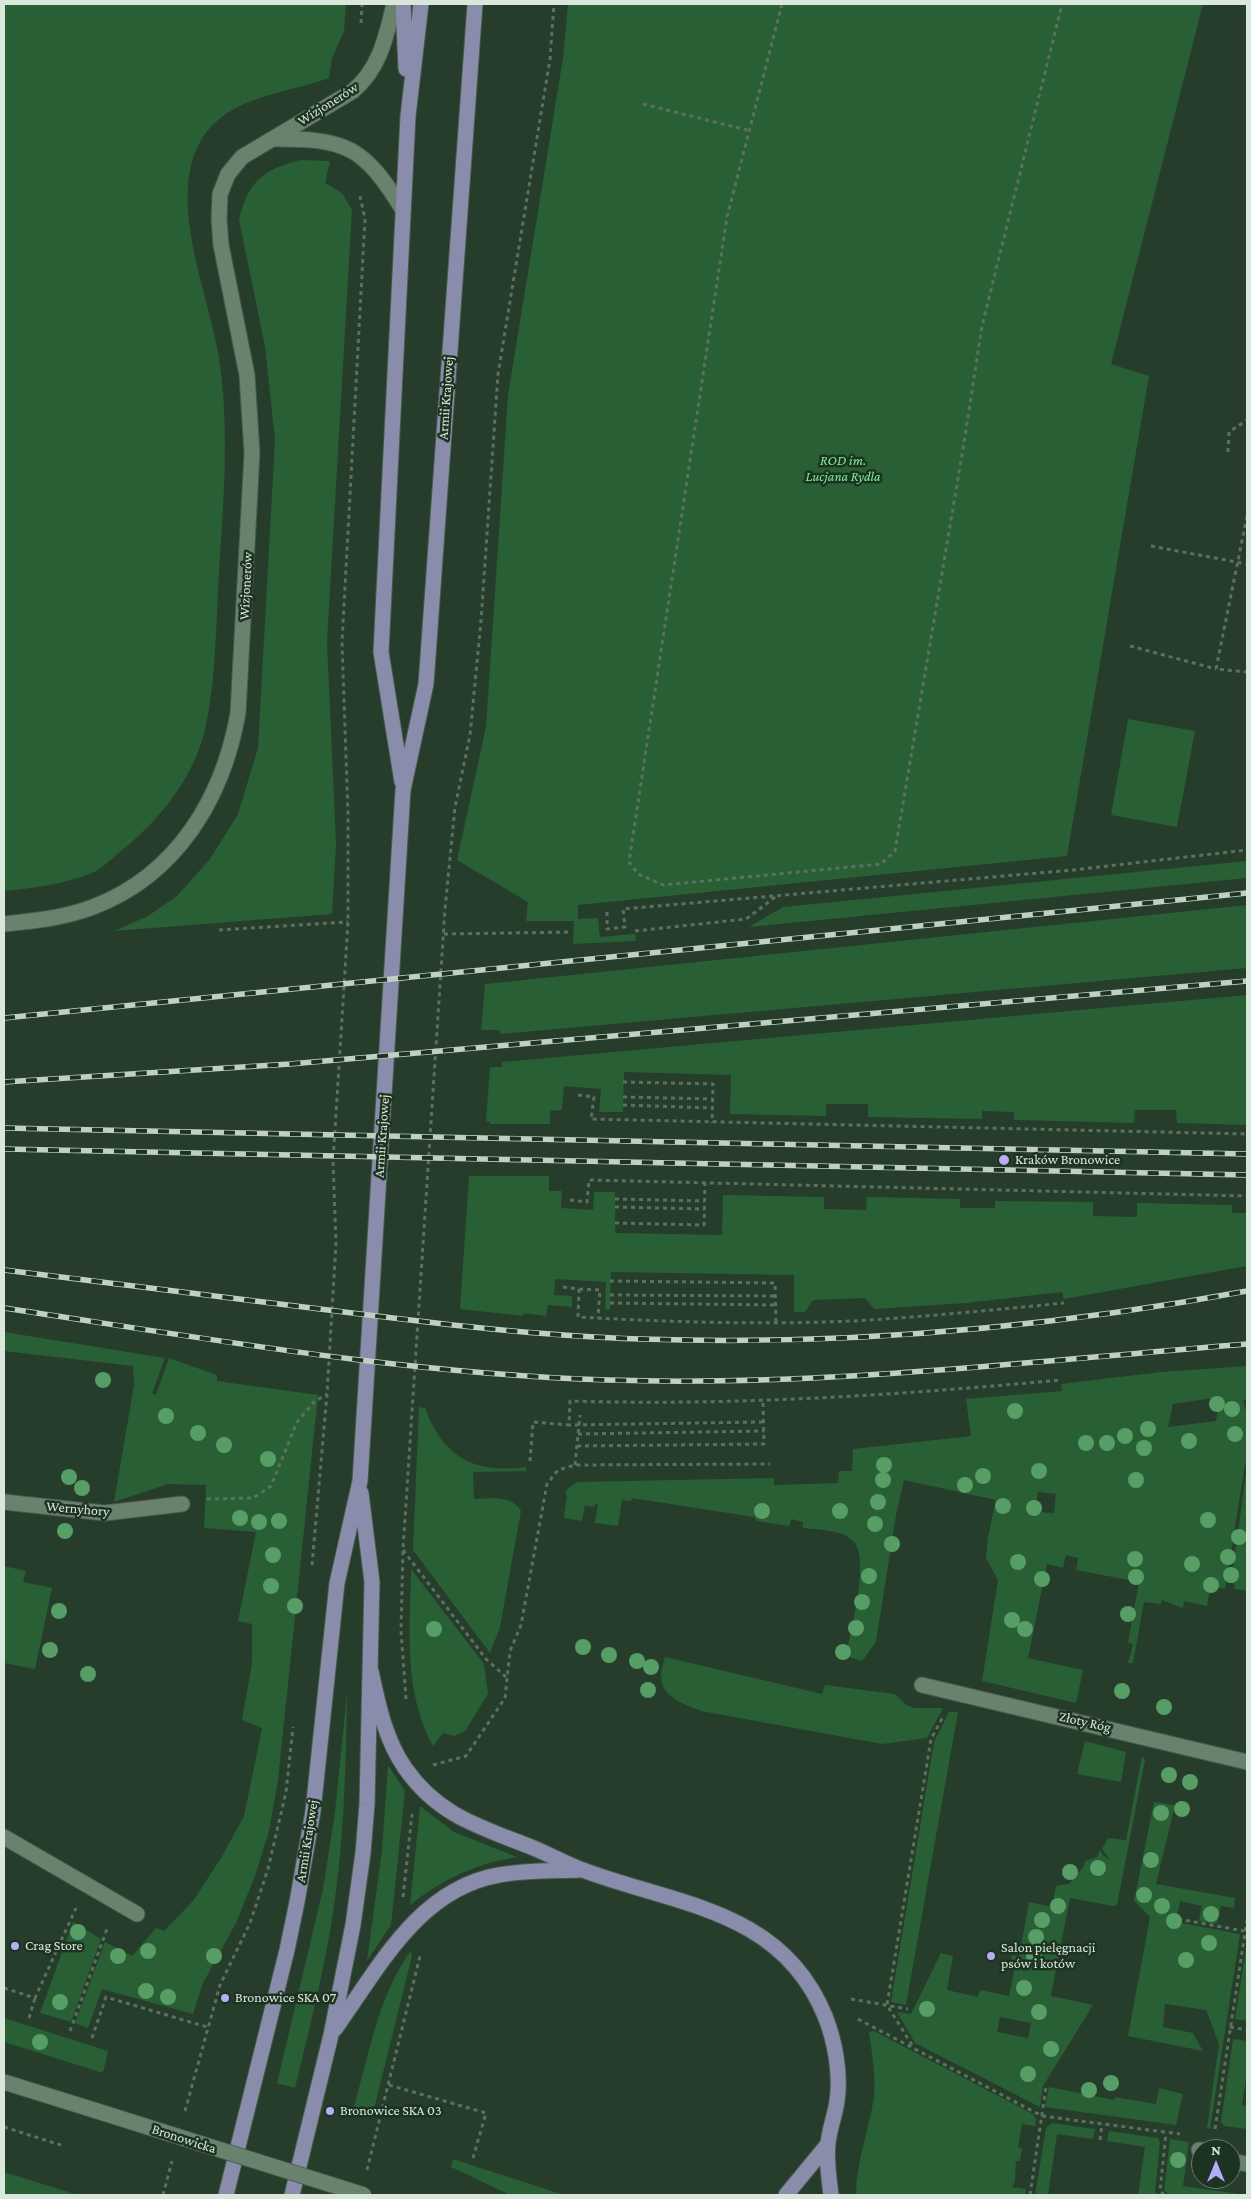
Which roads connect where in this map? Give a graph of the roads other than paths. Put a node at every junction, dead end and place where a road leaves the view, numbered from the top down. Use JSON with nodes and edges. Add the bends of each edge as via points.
{"nodes":[{"id":1,"x":394,"y":4,"type":"edge"},
{"id":2,"x":403,"y":4,"type":"edge"},
{"id":3,"x":421,"y":4,"type":"edge"},
{"id":4,"x":475,"y":4,"type":"edge"},
{"id":5,"x":408,"y":116,"type":"junction"},
{"id":6,"x":271,"y":140,"type":"junction"},
{"id":7,"x":403,"y":210,"type":"junction"},
{"id":8,"x":403,"y":790,"type":"junction"},
{"id":9,"x":4,"y":924,"type":"edge"},
{"id":10,"x":360,"y":1481,"type":"junction"},
{"id":11,"x":4,"y":1502,"type":"edge"},
{"id":12,"x":182,"y":1504,"type":"road end"},
{"id":13,"x":370,"y":1671,"type":"junction"},
{"id":14,"x":922,"y":1685,"type":"dead end"},
{"id":15,"x":1247,"y":1762,"type":"edge"},
{"id":16,"x":4,"y":1837,"type":"edge"},
{"id":17,"x":580,"y":1870,"type":"junction"},
{"id":18,"x":138,"y":1914,"type":"dead end"},
{"id":19,"x":332,"y":2035,"type":"junction"},
{"id":20,"x":4,"y":2082,"type":"edge"},
{"id":21,"x":828,"y":2144,"type":"junction"},
{"id":22,"x":226,"y":2195,"type":"edge"},
{"id":23,"x":292,"y":2195,"type":"edge"},
{"id":24,"x":364,"y":2195,"type":"edge"},
{"id":25,"x":786,"y":2195,"type":"edge"},
{"id":26,"x":831,"y":2195,"type":"edge"}],
"edges":[{"from":1,"to":6,"type":"street","name":"Wizjonerów","via":[[385,43],[364,82]]},
{"from":2,"to":5,"type":"main road"},
{"from":3,"to":5,"type":"main road","name":"Armii Krajowej"},
{"from":4,"to":8,"type":"main road","name":"Armii Krajowej","via":[[426,684]]},
{"from":5,"to":7,"type":"main road","name":"Armii Krajowej"},
{"from":6,"to":7,"type":"street","name":"Wizjonerów","via":[[327,142],[351,149],[382,175]]},
{"from":6,"to":9,"type":"street","name":"Wizjonerów","via":[[242,157],[228,174],[220,194],[218,219],[247,375],[252,453],[238,713],[224,769],[192,831],[160,867],[142,881],[92,908],[43,920]]},
{"from":7,"to":8,"type":"main road","name":"Armii Krajowej","via":[[380,652]]},
{"from":8,"to":10,"type":"main road","name":"Armii Krajowej"},
{"from":10,"to":13,"type":"main road","name":"Armii Krajowej","via":[[372,1582]]},
{"from":10,"to":22,"type":"main road","name":"Armii Krajowej","via":[[337,1583],[312,1811],[299,1892]]},
{"from":11,"to":12,"type":"street","name":"Wernyhory","via":[[105,1513]]},
{"from":13,"to":17,"type":"main road","via":[[394,1748],[405,1767],[431,1797],[465,1822],[528,1845]]},
{"from":13,"to":19,"type":"main road","name":"Armii Krajowej","via":[[363,1853]]},
{"from":14,"to":15,"type":"street","name":"Złoty Róg"},
{"from":16,"to":18,"type":"street"},
{"from":17,"to":19,"type":"main road","via":[[499,1875],[460,1887],[442,1897],[394,1945]]},
{"from":17,"to":21,"type":"main road","via":[[711,1910],[757,1932],[791,1960],[826,2017],[834,2050],[838,2099]]},
{"from":19,"to":23,"type":"main road","name":"Armii Krajowej"},
{"from":20,"to":24,"type":"street","name":"Bronowicka","bridge":true},
{"from":21,"to":25,"type":"main road"},
{"from":21,"to":26,"type":"main road"}]}
